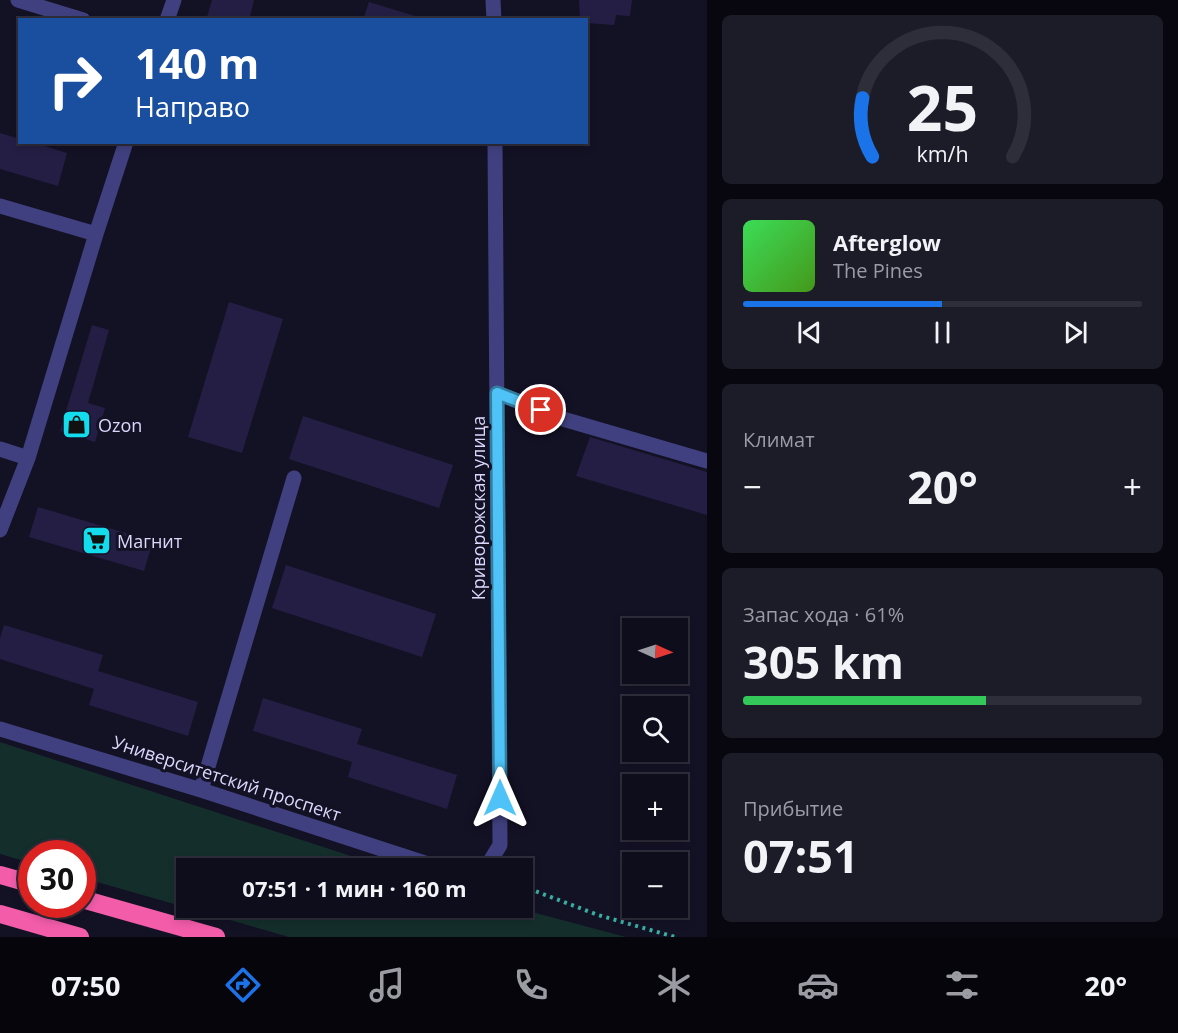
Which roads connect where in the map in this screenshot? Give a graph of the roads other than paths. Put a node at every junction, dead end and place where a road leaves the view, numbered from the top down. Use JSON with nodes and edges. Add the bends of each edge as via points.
{"nodes":[{"id":1,"x":18,"y":0,"type":"edge"},
{"id":2,"x":174,"y":0,"type":"edge"},
{"id":3,"x":493,"y":0,"type":"edge"},
{"id":4,"x":76,"y":18,"type":"edge"},
{"id":5,"x":168,"y":18,"type":"edge"},
{"id":6,"x":494,"y":18,"type":"edge"},
{"id":7,"x":125,"y":144,"type":"edge"},
{"id":8,"x":495,"y":144,"type":"edge"},
{"id":9,"x":0,"y":206,"type":"edge"},
{"id":10,"x":96,"y":234,"type":"junction"},
{"id":11,"x":497,"y":393,"type":"junction"},
{"id":12,"x":0,"y":449,"type":"edge"},
{"id":13,"x":28,"y":458,"type":"junction"},
{"id":14,"x":707,"y":461,"type":"edge"},
{"id":15,"x":294,"y":478,"type":"dead end"},
{"id":16,"x":0,"y":530,"type":"edge"},
{"id":17,"x":0,"y":729,"type":"edge"},
{"id":18,"x":201,"y":790,"type":"junction"},
{"id":19,"x":409,"y":858,"type":"edge"},
{"id":20,"x":492,"y":858,"type":"edge"},
{"id":21,"x":0,"y":875,"type":"edge"},
{"id":22,"x":18,"y":880,"type":"edge"},
{"id":23,"x":96,"y":903,"type":"edge"},
{"id":24,"x":0,"y":914,"type":"edge"},
{"id":25,"x":80,"y":937,"type":"edge"},
{"id":26,"x":216,"y":937,"type":"edge"}],
"edges":[{"from":1,"to":4,"type":"street"},
{"from":2,"to":5,"type":"street"},
{"from":3,"to":6,"type":"street"},
{"from":7,"to":10,"type":"street"},
{"from":8,"to":11,"type":"street","name":"Криворожская улица"},
{"from":9,"to":10,"type":"street"},
{"from":10,"to":13,"type":"street"},
{"from":11,"to":14,"type":"street","via":[[563,419]]},
{"from":11,"to":20,"type":"street","name":"Криворожская улица","via":[[500,845]]},
{"from":12,"to":13,"type":"street"},
{"from":13,"to":16,"type":"street"},
{"from":15,"to":18,"type":"street"},
{"from":17,"to":18,"type":"street","name":"Университетский проспект"},
{"from":18,"to":19,"type":"street","name":"Университетский проспект"},
{"from":21,"to":22,"type":"highway"},
{"from":23,"to":26,"type":"highway"},
{"from":24,"to":25,"type":"highway"}]}
